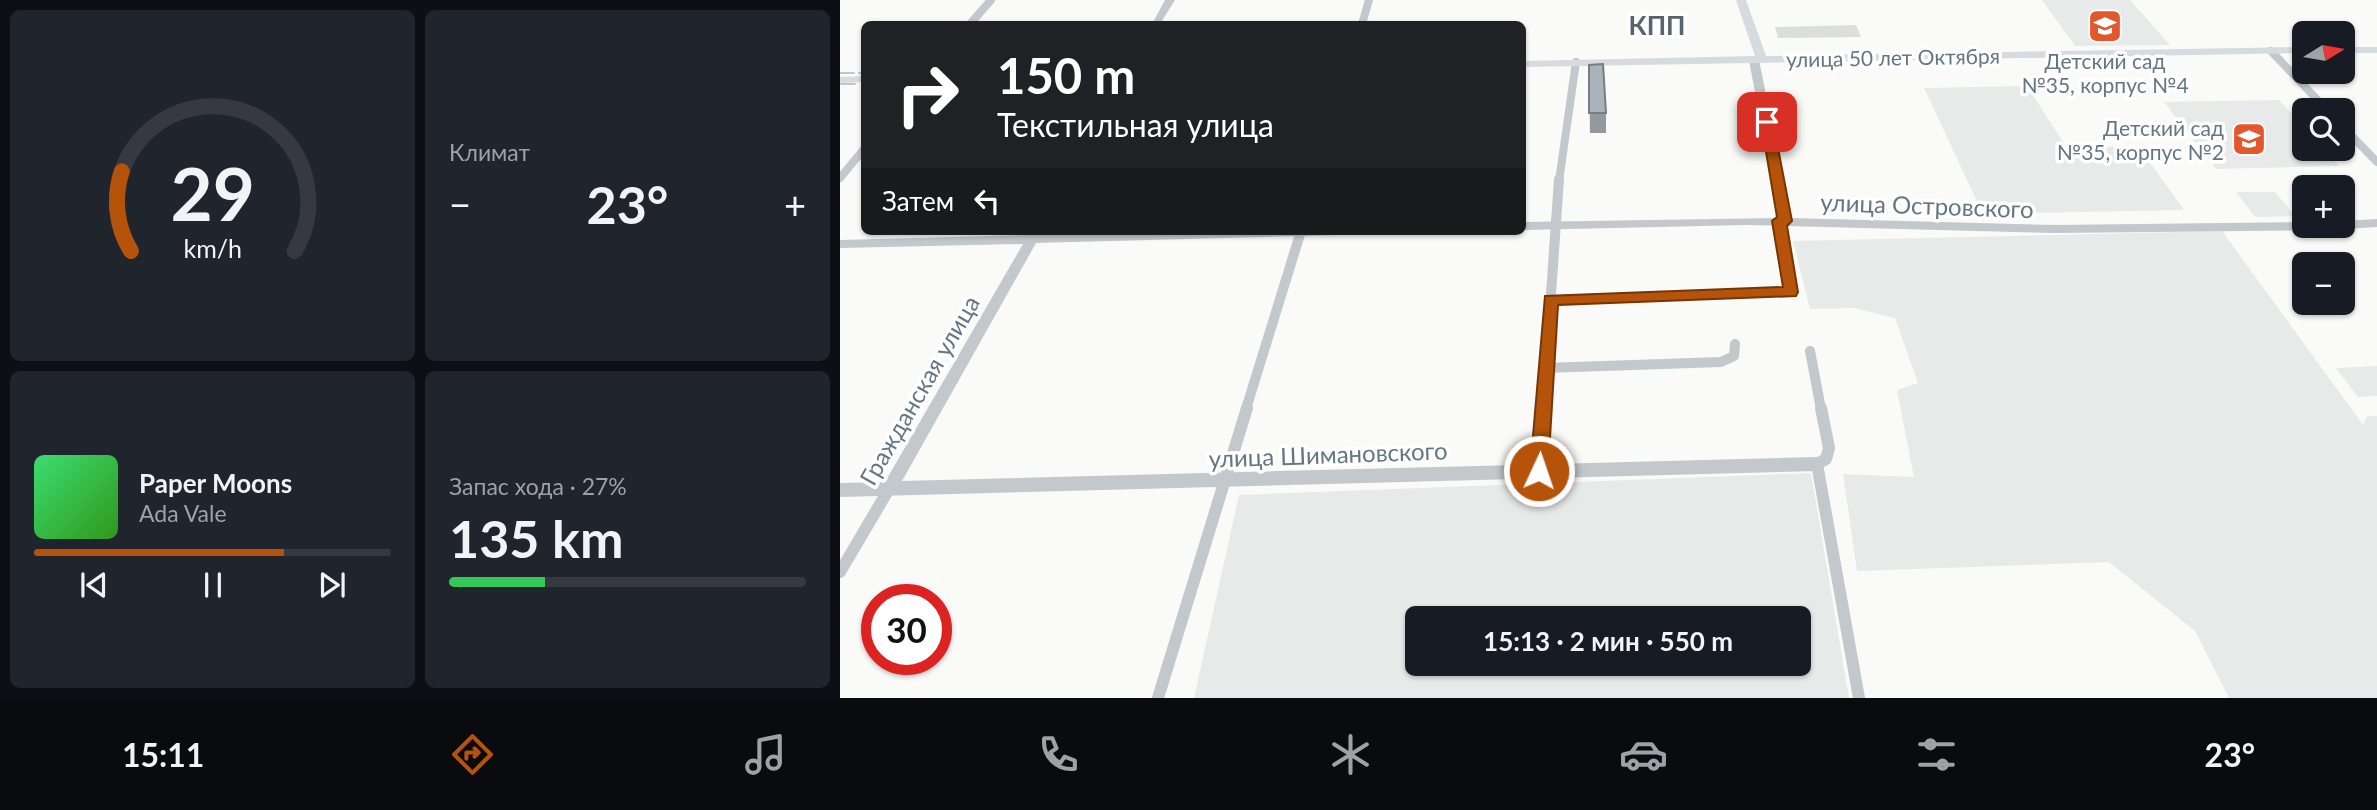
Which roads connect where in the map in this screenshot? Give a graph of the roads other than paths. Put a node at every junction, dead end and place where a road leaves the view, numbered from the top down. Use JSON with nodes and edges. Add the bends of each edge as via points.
{"nodes":[{"id":1,"x":991,"y":0,"type":"edge"},
{"id":2,"x":1170,"y":0,"type":"edge"},
{"id":3,"x":1369,"y":0,"type":"edge"},
{"id":4,"x":1741,"y":0,"type":"edge"},
{"id":5,"x":973,"y":21,"type":"edge"},
{"id":6,"x":1158,"y":21,"type":"edge"},
{"id":7,"x":1363,"y":21,"type":"edge"},
{"id":8,"x":2292,"y":50,"type":"edge"},
{"id":9,"x":2356,"y":50,"type":"edge"},
{"id":10,"x":2377,"y":50,"type":"edge"},
{"id":11,"x":2270,"y":51,"type":"junction"},
{"id":12,"x":1757,"y":60,"type":"junction"},
{"id":13,"x":1576,"y":62,"type":"junction"},
{"id":14,"x":1526,"y":64,"type":"edge"},
{"id":15,"x":861,"y":79,"type":"edge"},
{"id":16,"x":840,"y":80,"type":"edge"},
{"id":17,"x":2315,"y":98,"type":"edge"},
{"id":18,"x":2355,"y":139,"type":"edge"},
{"id":19,"x":861,"y":153,"type":"edge"},
{"id":20,"x":2377,"y":162,"type":"edge"},
{"id":21,"x":840,"y":178,"type":"edge"},
{"id":22,"x":1782,"y":221,"type":"junction"},
{"id":23,"x":2377,"y":223,"type":"edge"},
{"id":24,"x":2355,"y":224,"type":"edge"},
{"id":25,"x":1556,"y":225,"type":"junction"},
{"id":26,"x":1526,"y":226,"type":"edge"},
{"id":27,"x":2292,"y":226,"type":"edge"},
{"id":28,"x":1035,"y":235,"type":"edge"},
{"id":29,"x":1300,"y":235,"type":"edge"},
{"id":30,"x":840,"y":244,"type":"edge"},
{"id":31,"x":1551,"y":300,"type":"junction"},
{"id":32,"x":1735,"y":344,"type":"dead end"},
{"id":33,"x":1810,"y":351,"type":"dead end"},
{"id":34,"x":1545,"y":368,"type":"junction"},
{"id":35,"x":1817,"y":464,"type":"junction"},
{"id":36,"x":1539,"y":471,"type":"junction"},
{"id":37,"x":1225,"y":480,"type":"junction"},
{"id":38,"x":888,"y":489,"type":"junction"},
{"id":39,"x":840,"y":490,"type":"edge"},
{"id":40,"x":840,"y":572,"type":"edge"},
{"id":41,"x":1158,"y":698,"type":"edge"},
{"id":42,"x":1859,"y":698,"type":"edge"}],
"edges":[{"from":1,"to":5,"type":"street"},
{"from":2,"to":6,"type":"street"},
{"from":3,"to":7,"type":"street"},
{"from":4,"to":12,"type":"main road"},
{"from":8,"to":11,"type":"main road","name":"улица 50 лет Октября"},
{"from":9,"to":10,"type":"main road"},
{"from":11,"to":12,"type":"main road","name":"улица 50 лет Октября"},
{"from":11,"to":17,"type":"street"},
{"from":12,"to":13,"type":"main road","name":"улица 50 лет Октября"},
{"from":12,"to":22,"type":"street"},
{"from":13,"to":14,"type":"main road","name":"улица 50 лет Октября"},
{"from":13,"to":25,"type":"street","via":[[1563,138]]},
{"from":15,"to":16,"type":"main road"},
{"from":18,"to":20,"type":"street"},
{"from":19,"to":21,"type":"street"},
{"from":22,"to":25,"type":"street","name":"улица Островского"},
{"from":22,"to":27,"type":"street","name":"улица Островского","via":[[2055,229]]},
{"from":22,"to":31,"type":"street","via":[[1791,292]]},
{"from":23,"to":24,"type":"street"},
{"from":25,"to":26,"type":"street","name":"улица Островского"},
{"from":25,"to":31,"type":"street"},
{"from":28,"to":30,"type":"street"},
{"from":28,"to":38,"type":"street","name":"Гражданская улица"},
{"from":29,"to":37,"type":"street"},
{"from":31,"to":34,"type":"street"},
{"from":32,"to":34,"type":"street","via":[[1734,356],[1721,362]]},
{"from":33,"to":35,"type":"street","via":[[1829,448],[1826,459]]},
{"from":34,"to":36,"type":"street"},
{"from":35,"to":36,"type":"street","name":"улица Шимановского"},
{"from":35,"to":42,"type":"street"},
{"from":36,"to":37,"type":"street","name":"улица Шимановского"},
{"from":37,"to":38,"type":"street","name":"улица Шимановского"},
{"from":37,"to":41,"type":"street"},
{"from":38,"to":39,"type":"street","name":"улица Шимановского"},
{"from":38,"to":40,"type":"street","name":"Гражданская улица"}]}
